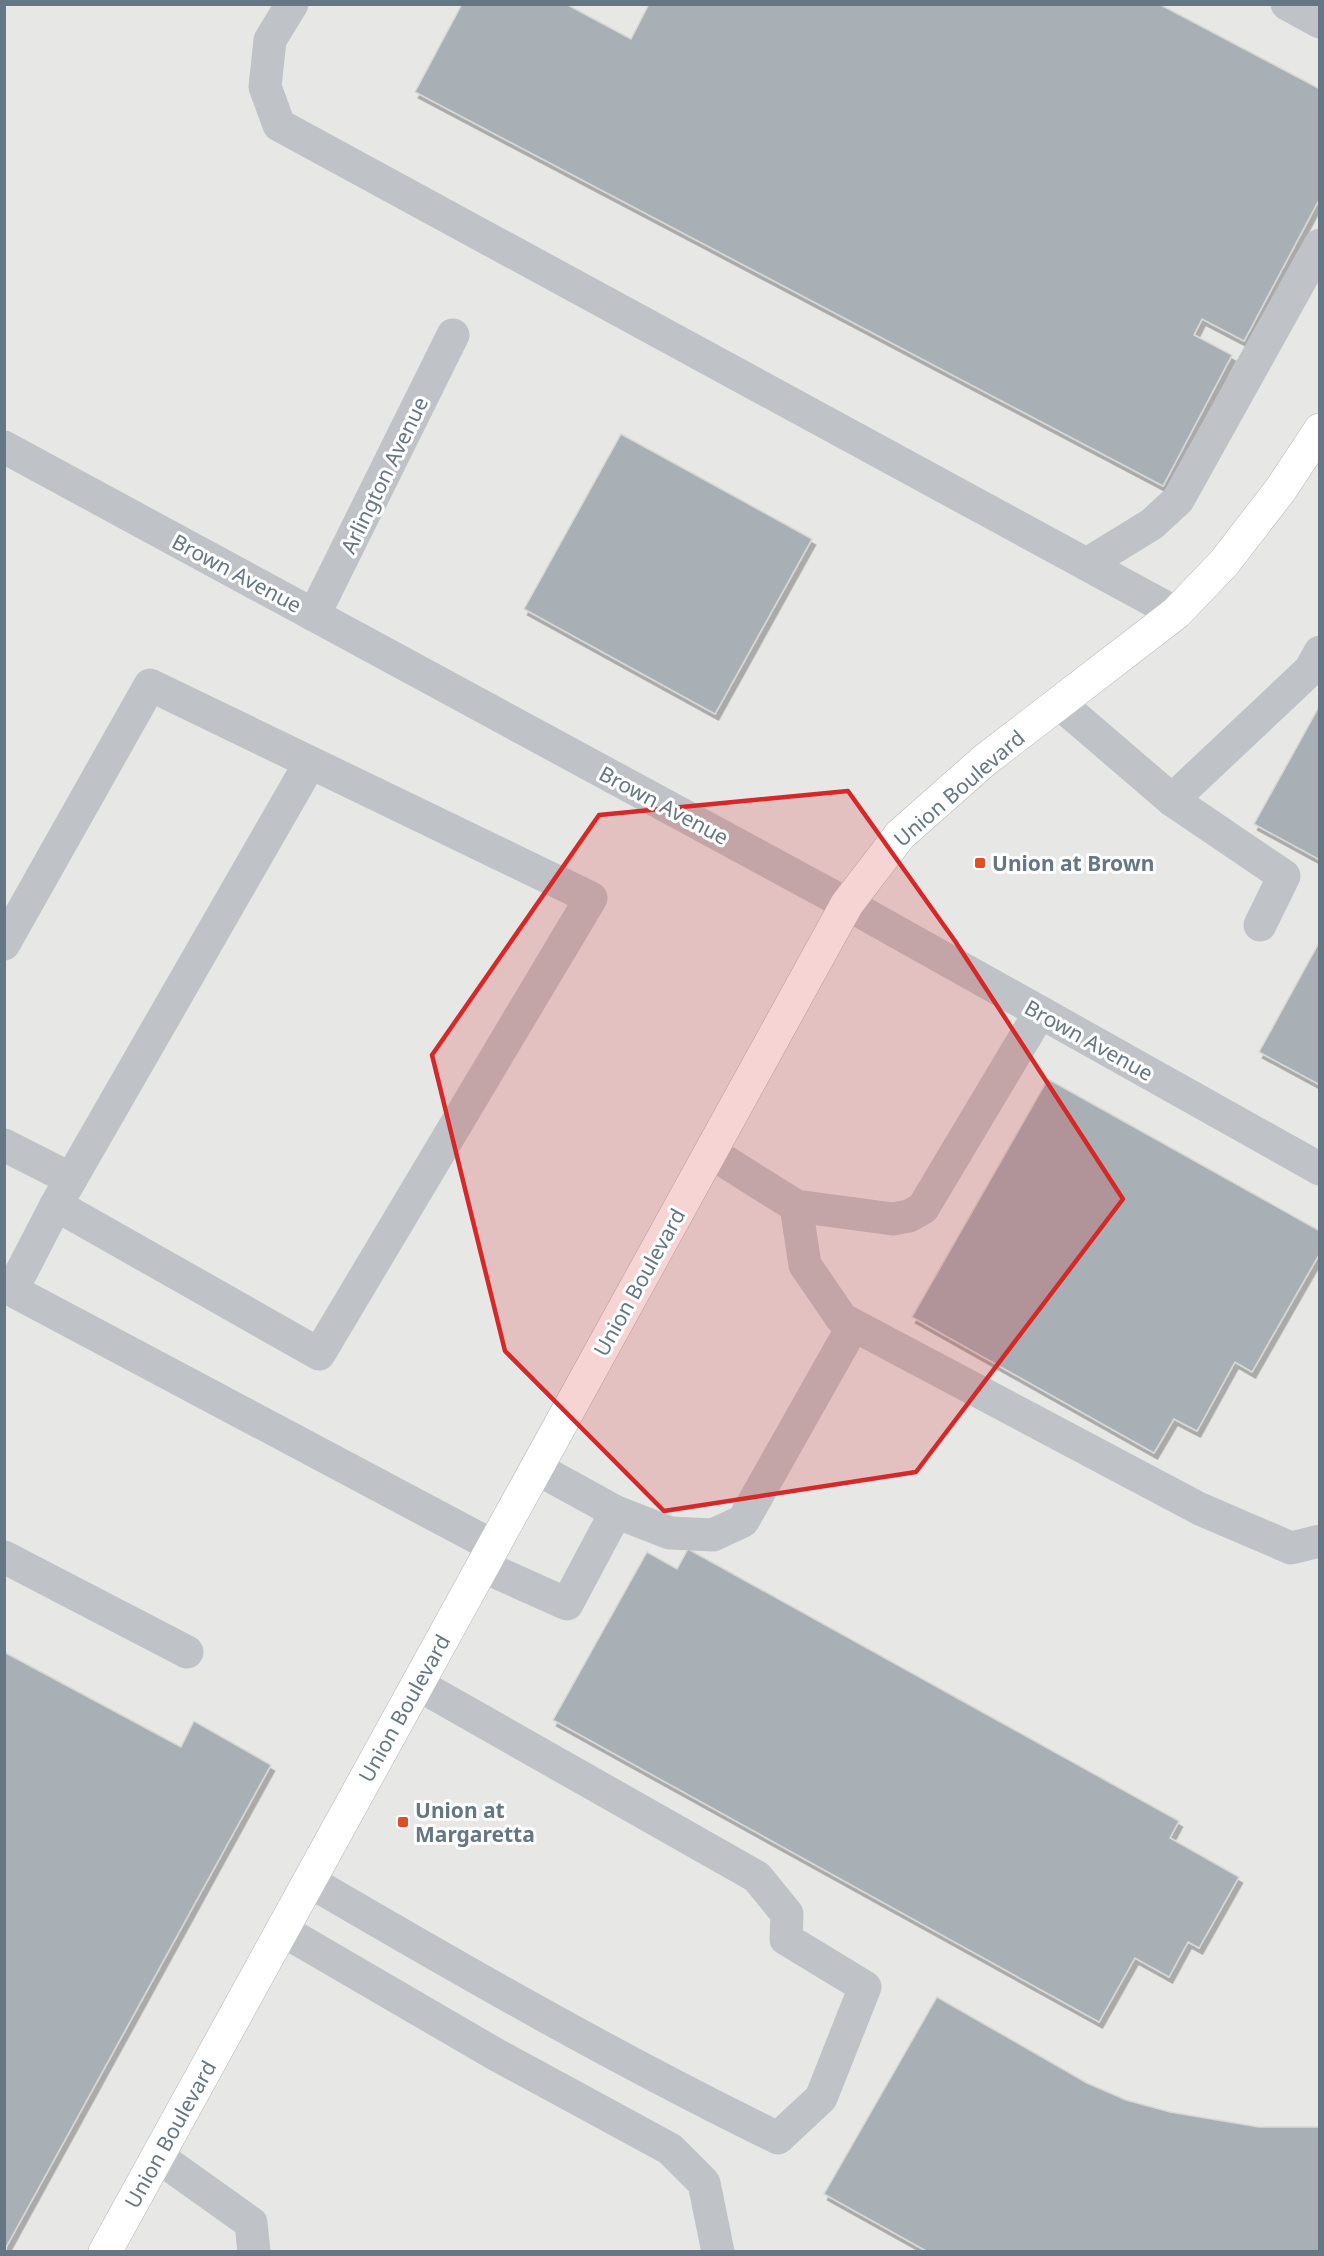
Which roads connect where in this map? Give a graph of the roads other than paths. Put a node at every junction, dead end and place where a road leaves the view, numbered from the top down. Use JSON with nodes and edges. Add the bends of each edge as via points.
{"nodes":[{"id":1,"x":292,"y":4,"type":"edge"},
{"id":2,"x":1287,"y":4,"type":"edge"},
{"id":3,"x":1320,"y":22,"type":"edge"},
{"id":4,"x":1320,"y":245,"type":"edge"},
{"id":5,"x":453,"y":335,"type":"dead end"},
{"id":6,"x":1320,"y":430,"type":"edge"},
{"id":7,"x":4,"y":447,"type":"edge"},
{"id":8,"x":1087,"y":564,"type":"junction"},
{"id":9,"x":1176,"y":613,"type":"junction"},
{"id":10,"x":314,"y":615,"type":"junction"},
{"id":11,"x":1320,"y":652,"type":"edge"},
{"id":12,"x":1059,"y":703,"type":"junction"},
{"id":13,"x":310,"y":763,"type":"junction"},
{"id":14,"x":1172,"y":800,"type":"junction"},
{"id":15,"x":847,"y":904,"type":"junction"},
{"id":16,"x":1260,"y":925,"type":"dead end"},
{"id":17,"x":4,"y":944,"type":"edge"},
{"id":18,"x":1040,"y":1012,"type":"junction"},
{"id":19,"x":4,"y":1145,"type":"edge"},
{"id":20,"x":710,"y":1152,"type":"junction"},
{"id":21,"x":1320,"y":1169,"type":"edge"},
{"id":22,"x":63,"y":1192,"type":"junction"},
{"id":23,"x":796,"y":1206,"type":"junction"},
{"id":24,"x":8,"y":1288,"type":"edge"},
{"id":25,"x":854,"y":1326,"type":"junction"},
{"id":26,"x":536,"y":1468,"type":"junction"},
{"id":27,"x":616,"y":1512,"type":"junction"},
{"id":28,"x":1320,"y":1541,"type":"edge"},
{"id":29,"x":488,"y":1556,"type":"junction"},
{"id":30,"x":4,"y":1557,"type":"edge"},
{"id":31,"x":187,"y":1652,"type":"dead end"},
{"id":32,"x":417,"y":1684,"type":"junction"},
{"id":33,"x":309,"y":1881,"type":"junction"},
{"id":34,"x":282,"y":1930,"type":"junction"},
{"id":35,"x":157,"y":2156,"type":"junction"},
{"id":36,"x":105,"y":2252,"type":"edge"},
{"id":37,"x":254,"y":2252,"type":"edge"},
{"id":38,"x":718,"y":2252,"type":"edge"}],
"edges":[{"from":1,"to":8,"type":"street","via":[[270,40],[265,87],[279,125]]},
{"from":2,"to":3,"type":"street"},
{"from":4,"to":8,"type":"street","via":[[1178,500],[1152,524]]},
{"from":5,"to":10,"type":"street","name":"Arlington Avenue"},
{"from":6,"to":9,"type":"main road","name":"Union Boulevard","via":[[1224,563]]},
{"from":7,"to":10,"type":"street","name":"Brown Avenue"},
{"from":8,"to":9,"type":"street"},
{"from":9,"to":12,"type":"main road","name":"Union Boulevard"},
{"from":10,"to":15,"type":"street","name":"Brown Avenue"},
{"from":11,"to":14,"type":"street","via":[[1310,670]]},
{"from":12,"to":14,"type":"street"},
{"from":12,"to":15,"type":"main road","name":"Union Boulevard","via":[[985,760],[900,835]]},
{"from":13,"to":17,"type":"street","via":[[150,685]]},
{"from":13,"to":22,"type":"street"},
{"from":13,"to":22,"type":"street","via":[[591,898],[319,1354]]},
{"from":14,"to":16,"type":"street","via":[[1284,876]]},
{"from":15,"to":18,"type":"street","name":"Brown Avenue"},
{"from":15,"to":20,"type":"main road","name":"Union Boulevard"},
{"from":18,"to":21,"type":"street","name":"Brown Avenue"},
{"from":18,"to":23,"type":"street","via":[[922,1208],[893,1219]]},
{"from":19,"to":22,"type":"street"},
{"from":20,"to":23,"type":"street"},
{"from":20,"to":26,"type":"main road","name":"Union Boulevard"},
{"from":22,"to":24,"type":"street"},
{"from":23,"to":25,"type":"street","via":[[805,1265],[842,1319]]},
{"from":24,"to":29,"type":"street"},
{"from":25,"to":27,"type":"street","via":[[743,1521],[713,1535],[670,1533]]},
{"from":25,"to":28,"type":"street","via":[[1200,1509],[1291,1548]]},
{"from":26,"to":27,"type":"street"},
{"from":26,"to":29,"type":"main road","name":"Union Boulevard"},
{"from":27,"to":29,"type":"street","via":[[567,1604]]},
{"from":29,"to":32,"type":"main road","name":"Union Boulevard"},
{"from":30,"to":31,"type":"street"},
{"from":32,"to":33,"type":"main road","name":"Union Boulevard"},
{"from":32,"to":33,"type":"street","via":[[757,1877],[787,1914],[786,1939],[865,1987],[821,2098],[778,2138],[684,2092]]},
{"from":33,"to":34,"type":"main road","name":"Union Boulevard"},
{"from":34,"to":35,"type":"main road","name":"Union Boulevard"},
{"from":34,"to":38,"type":"street","via":[[495,2054],[670,2149],[704,2183]]},
{"from":35,"to":36,"type":"main road","name":"Union Boulevard"},
{"from":35,"to":37,"type":"street","via":[[252,2223]]}]}
